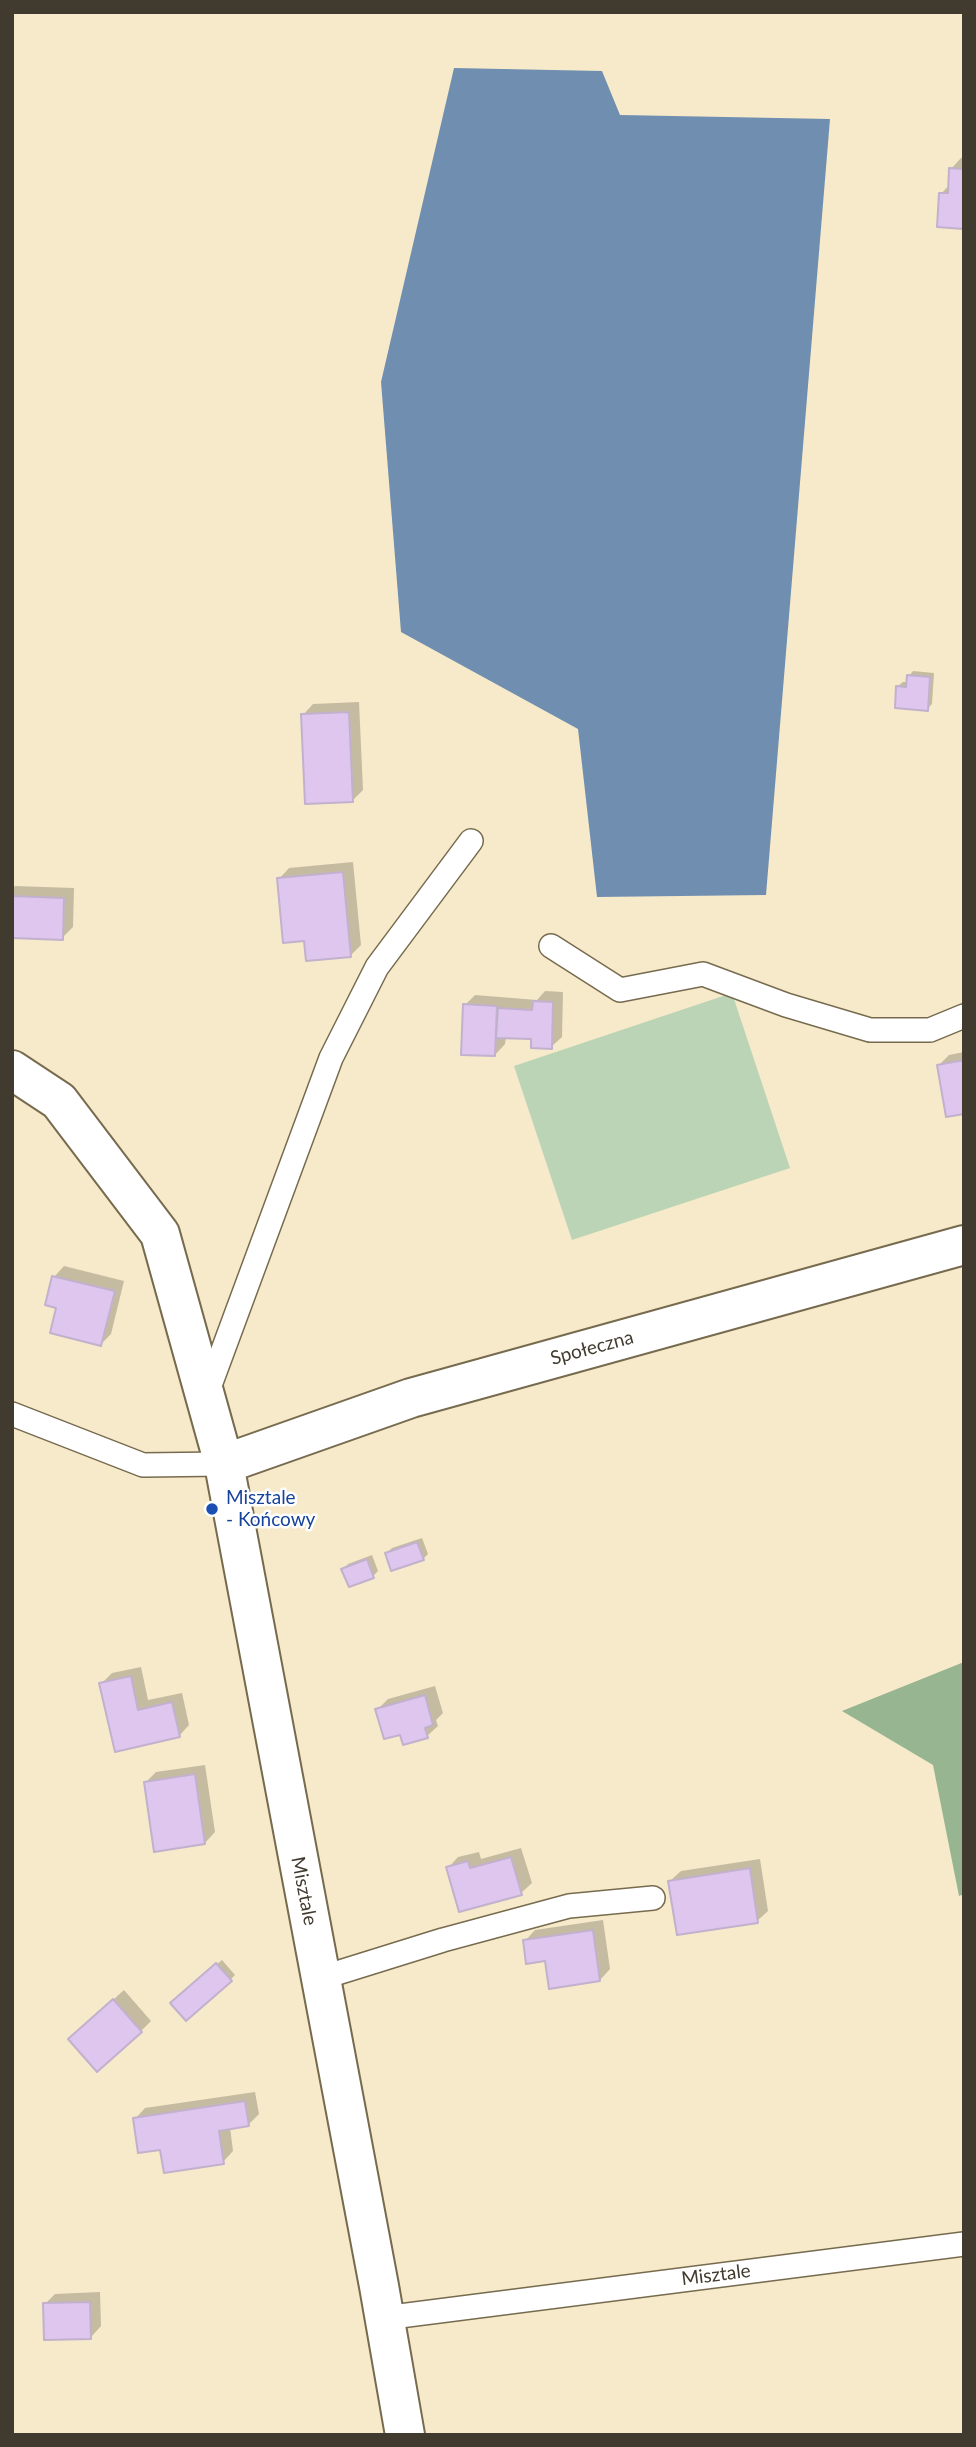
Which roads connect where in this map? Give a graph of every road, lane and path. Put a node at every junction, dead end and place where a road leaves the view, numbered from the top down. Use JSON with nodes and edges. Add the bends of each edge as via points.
{"nodes":[{"id":1,"x":471,"y":841,"type":"dead end"},
{"id":2,"x":551,"y":946,"type":"dead end"},
{"id":3,"x":964,"y":1016,"type":"edge"},
{"id":4,"x":12,"y":1070,"type":"edge"},
{"id":5,"x":964,"y":1245,"type":"edge"},
{"id":6,"x":205,"y":1399,"type":"junction"},
{"id":7,"x":12,"y":1414,"type":"edge"},
{"id":8,"x":223,"y":1464,"type":"junction"},
{"id":9,"x":653,"y":1898,"type":"dead end"},
{"id":10,"x":321,"y":1978,"type":"junction"},
{"id":11,"x":964,"y":2244,"type":"edge"},
{"id":12,"x":384,"y":2318,"type":"junction"},
{"id":13,"x":405,"y":2435,"type":"edge"}],
"edges":[{"from":1,"to":6,"type":"lane","via":[[377,967],[331,1058]]},
{"from":2,"to":3,"type":"lane","via":[[620,990],[703,974],[870,1030],[930,1030]]},
{"from":4,"to":6,"type":"street","name":"Misztale","via":[[59,1101],[160,1234]]},
{"from":5,"to":8,"type":"street","name":"Społeczna","via":[[411,1398]]},
{"from":6,"to":8,"type":"street","name":"Misztale"},
{"from":7,"to":8,"type":"lane","via":[[143,1465]]},
{"from":8,"to":10,"type":"street","name":"Misztale"},
{"from":9,"to":10,"type":"lane","via":[[569,1906]]},
{"from":10,"to":12,"type":"street","name":"Misztale"},
{"from":11,"to":12,"type":"lane","name":"Misztale"},
{"from":12,"to":13,"type":"street","name":"Misztale"}]}
